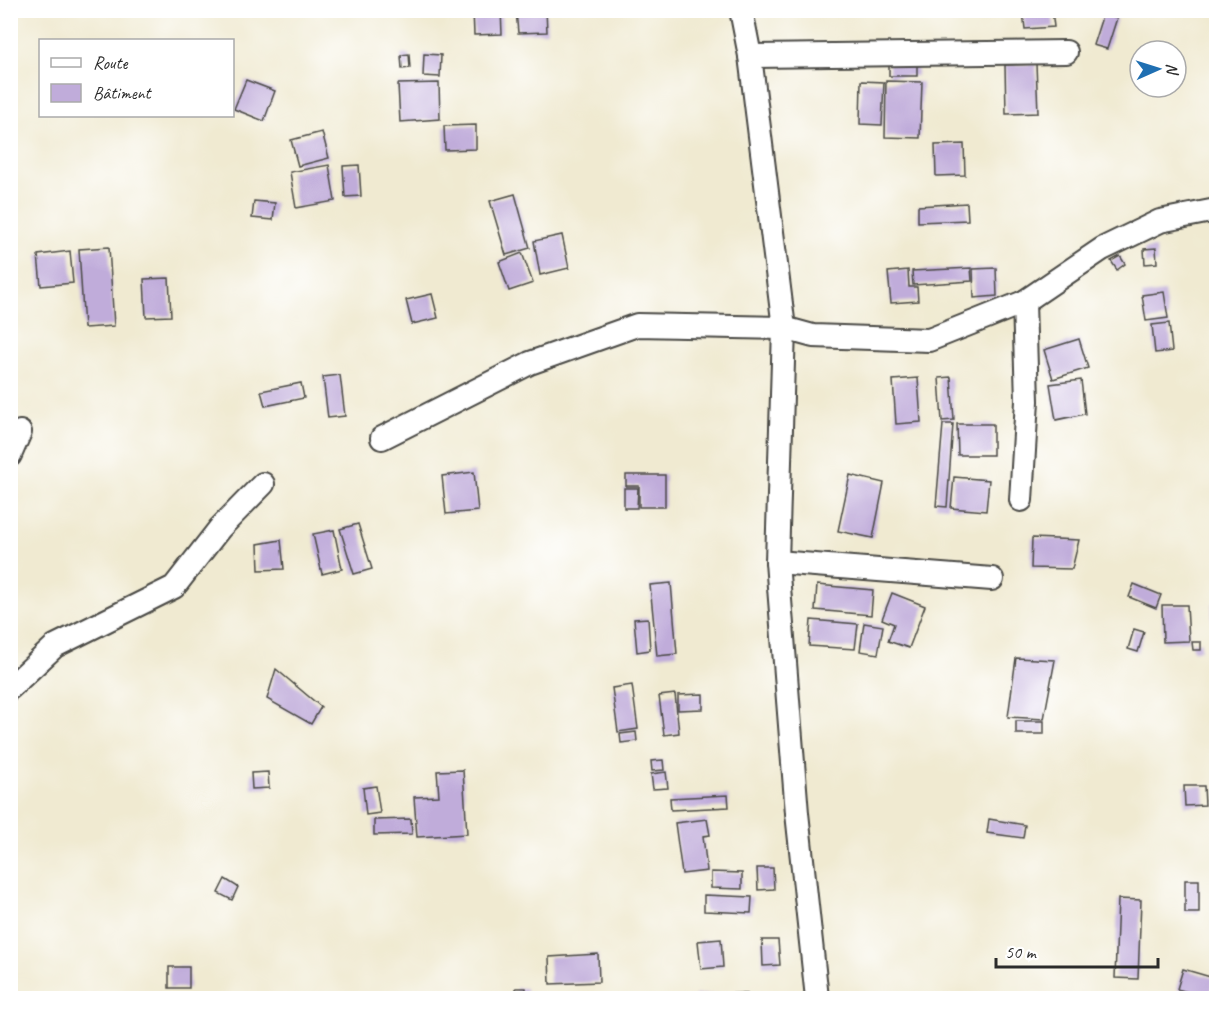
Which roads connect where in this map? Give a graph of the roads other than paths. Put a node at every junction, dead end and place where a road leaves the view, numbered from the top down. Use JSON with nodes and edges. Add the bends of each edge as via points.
{"nodes":[{"id":1,"x":741,"y":10,"type":"edge"},
{"id":2,"x":1066,"y":52,"type":"dead end"},
{"id":3,"x":750,"y":56,"type":"junction"},
{"id":4,"x":1216,"y":210,"type":"edge"},
{"id":5,"x":1024,"y":303,"type":"junction"},
{"id":6,"x":784,"y":328,"type":"junction"},
{"id":7,"x":20,"y":432,"type":"dead end"},
{"id":8,"x":382,"y":438,"type":"dead end"},
{"id":9,"x":10,"y":455,"type":"edge"},
{"id":10,"x":263,"y":484,"type":"dead end"},
{"id":11,"x":1021,"y":500,"type":"dead end"},
{"id":12,"x":777,"y":562,"type":"junction"},
{"id":13,"x":992,"y":579,"type":"dead end"},
{"id":14,"x":10,"y":688,"type":"edge"},
{"id":15,"x":817,"y":999,"type":"edge"}],
"edges":[{"from":1,"to":3,"type":"street"},
{"from":2,"to":3,"type":"street"},
{"from":3,"to":6,"type":"street"},
{"from":4,"to":5,"type":"street","via":[[1160,221],[1102,249]]},
{"from":5,"to":6,"type":"street","via":[[929,340],[813,336]]},
{"from":5,"to":11,"type":"street","via":[[1027,401]]},
{"from":6,"to":8,"type":"street","via":[[637,325],[530,363]]},
{"from":6,"to":12,"type":"street"},
{"from":7,"to":9,"type":"street"},
{"from":10,"to":14,"type":"street","via":[[220,528],[174,587],[55,646]]},
{"from":12,"to":13,"type":"street"},
{"from":12,"to":15,"type":"street","via":[[796,813]]}]}
